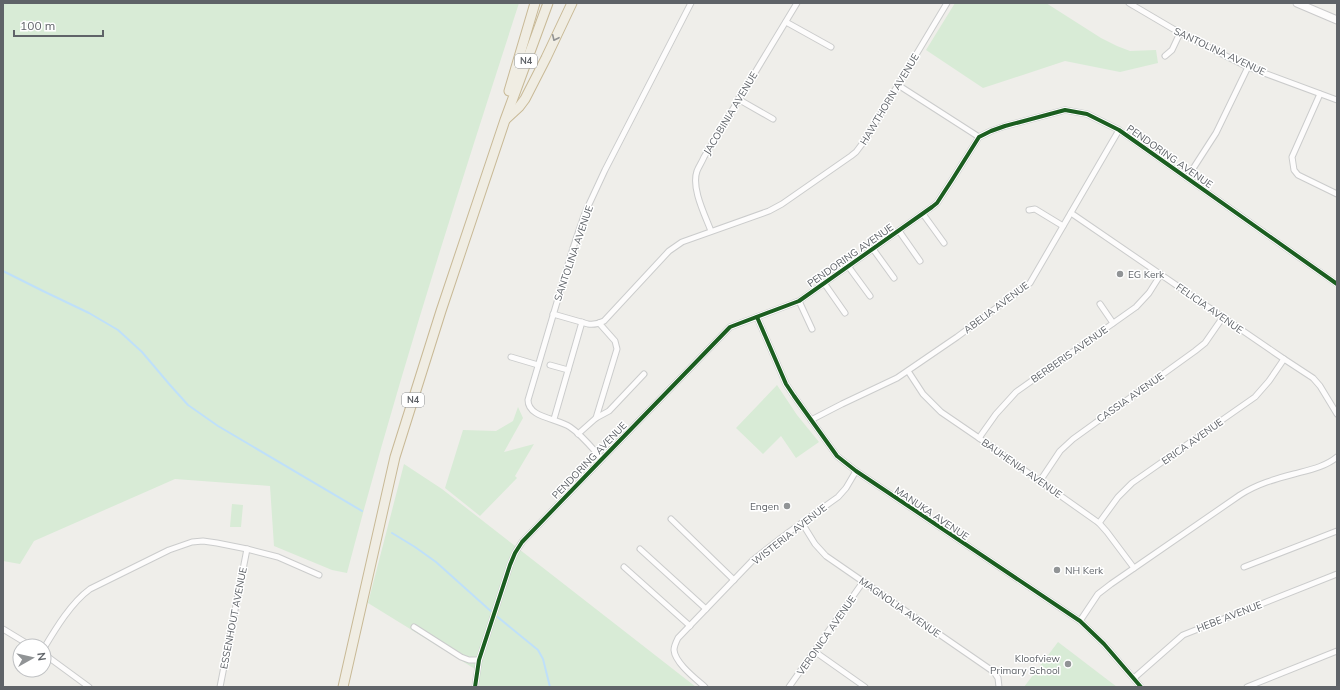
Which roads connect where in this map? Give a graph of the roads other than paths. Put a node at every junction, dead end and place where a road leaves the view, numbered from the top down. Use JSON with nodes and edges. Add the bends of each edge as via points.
{"nodes":[{"id":1,"x":535,"y":3,"type":"edge"},
{"id":2,"x":548,"y":3,"type":"edge"},
{"id":3,"x":572,"y":3,"type":"edge"},
{"id":4,"x":691,"y":3,"type":"edge"},
{"id":5,"x":797,"y":3,"type":"edge"},
{"id":6,"x":947,"y":3,"type":"edge"},
{"id":7,"x":1130,"y":3,"type":"edge"},
{"id":8,"x":1297,"y":3,"type":"edge"},
{"id":9,"x":1316,"y":10,"type":"junction"},
{"id":10,"x":1337,"y":15,"type":"edge"},
{"id":11,"x":1337,"y":20,"type":"edge"},
{"id":12,"x":786,"y":22,"type":"junction"},
{"id":13,"x":1180,"y":33,"type":"junction"},
{"id":14,"x":831,"y":47,"type":"dead end"},
{"id":15,"x":1165,"y":56,"type":"dead end"},
{"id":16,"x":1248,"y":67,"type":"junction"},
{"id":17,"x":898,"y":85,"type":"junction"},
{"id":18,"x":1320,"y":94,"type":"junction"},
{"id":19,"x":738,"y":100,"type":"junction"},
{"id":20,"x":1337,"y":100,"type":"edge"},
{"id":21,"x":504,"y":120,"type":"junction"},
{"id":22,"x":773,"y":120,"type":"dead end"},
{"id":23,"x":1118,"y":130,"type":"junction"},
{"id":24,"x":979,"y":137,"type":"junction"},
{"id":25,"x":1187,"y":178,"type":"junction"},
{"id":26,"x":1337,"y":194,"type":"edge"},
{"id":27,"x":1029,"y":210,"type":"dead end"},
{"id":28,"x":1071,"y":213,"type":"junction"},
{"id":29,"x":923,"y":214,"type":"junction"},
{"id":30,"x":1063,"y":226,"type":"junction"},
{"id":31,"x":711,"y":231,"type":"junction"},
{"id":32,"x":898,"y":231,"type":"junction"},
{"id":33,"x":944,"y":243,"type":"dead end"},
{"id":34,"x":873,"y":249,"type":"junction"},
{"id":35,"x":920,"y":260,"type":"dead end"},
{"id":36,"x":848,"y":266,"type":"junction"},
{"id":37,"x":1161,"y":274,"type":"junction"},
{"id":38,"x":894,"y":278,"type":"dead end"},
{"id":39,"x":824,"y":283,"type":"junction"},
{"id":40,"x":1336,"y":283,"type":"edge"},
{"id":41,"x":870,"y":296,"type":"dead end"},
{"id":42,"x":798,"y":301,"type":"junction"},
{"id":43,"x":1100,"y":304,"type":"dead end"},
{"id":44,"x":845,"y":313,"type":"dead end"},
{"id":45,"x":553,"y":314,"type":"junction"},
{"id":46,"x":757,"y":317,"type":"junction"},
{"id":47,"x":1223,"y":317,"type":"junction"},
{"id":48,"x":582,"y":322,"type":"junction"},
{"id":49,"x":599,"y":323,"type":"junction"},
{"id":50,"x":1113,"y":323,"type":"junction"},
{"id":51,"x":812,"y":329,"type":"dead end"},
{"id":52,"x":511,"y":356,"type":"dead end"},
{"id":53,"x":1284,"y":359,"type":"junction"},
{"id":54,"x":538,"y":365,"type":"junction"},
{"id":55,"x":550,"y":365,"type":"dead end"},
{"id":56,"x":568,"y":370,"type":"junction"},
{"id":57,"x":908,"y":371,"type":"junction"},
{"id":58,"x":644,"y":374,"type":"dead end"},
{"id":59,"x":1337,"y":414,"type":"edge"},
{"id":60,"x":596,"y":418,"type":"junction"},
{"id":61,"x":554,"y":420,"type":"junction"},
{"id":62,"x":811,"y":420,"type":"junction"},
{"id":63,"x":578,"y":434,"type":"junction"},
{"id":64,"x":979,"y":438,"type":"junction"},
{"id":65,"x":1337,"y":457,"type":"edge"},
{"id":66,"x":602,"y":458,"type":"junction"},
{"id":67,"x":856,"y":471,"type":"junction"},
{"id":68,"x":1040,"y":480,"type":"junction"},
{"id":69,"x":671,"y":519,"type":"dead end"},
{"id":70,"x":802,"y":523,"type":"junction"},
{"id":71,"x":1099,"y":523,"type":"junction"},
{"id":72,"x":1337,"y":531,"type":"edge"},
{"id":73,"x":247,"y":549,"type":"junction"},
{"id":74,"x":640,"y":549,"type":"dead end"},
{"id":75,"x":1244,"y":567,"type":"dead end"},
{"id":76,"x":624,"y":568,"type":"dead end"},
{"id":77,"x":1134,"y":568,"type":"junction"},
{"id":78,"x":1337,"y":574,"type":"edge"},
{"id":79,"x":319,"y":575,"type":"dead end"},
{"id":80,"x":734,"y":580,"type":"junction"},
{"id":81,"x":863,"y":582,"type":"junction"},
{"id":82,"x":706,"y":610,"type":"junction"},
{"id":83,"x":1080,"y":621,"type":"junction"},
{"id":84,"x":690,"y":626,"type":"junction"},
{"id":85,"x":414,"y":627,"type":"dead end"},
{"id":86,"x":3,"y":629,"type":"edge"},
{"id":87,"x":18,"y":638,"type":"edge"},
{"id":88,"x":51,"y":638,"type":"edge"},
{"id":89,"x":814,"y":651,"type":"junction"},
{"id":90,"x":1337,"y":651,"type":"edge"},
{"id":91,"x":52,"y":660,"type":"edge"},
{"id":92,"x":479,"y":660,"type":"junction"},
{"id":93,"x":1134,"y":678,"type":"junction"},
{"id":94,"x":89,"y":687,"type":"edge"},
{"id":95,"x":220,"y":687,"type":"edge"},
{"id":96,"x":343,"y":687,"type":"edge"},
{"id":97,"x":475,"y":687,"type":"edge"},
{"id":98,"x":705,"y":687,"type":"edge"},
{"id":99,"x":789,"y":687,"type":"edge"},
{"id":100,"x":865,"y":687,"type":"edge"},
{"id":101,"x":999,"y":687,"type":"edge"},
{"id":102,"x":1141,"y":687,"type":"edge"},
{"id":103,"x":1248,"y":687,"type":"edge"}],
"edges":[{"from":1,"to":21,"type":"highway","via":[[506,101]]},
{"from":2,"to":21,"type":"highway","number":"N4"},
{"from":3,"to":21,"type":"highway","one_way":true,"via":[[525,99]]},
{"from":4,"to":45,"type":"street","name":"SANTOLINA AVENUE","via":[[585,213]]},
{"from":5,"to":12,"type":"street","name":"JACOBINIA AVENUE"},
{"from":6,"to":17,"type":"street","name":"HAWTHORN AVENUE"},
{"from":7,"to":13,"type":"street","name":"SANTOLINA AVENUE"},
{"from":8,"to":9,"type":"main road"},
{"from":9,"to":10,"type":"main road"},
{"from":9,"to":11,"type":"main road"},
{"from":12,"to":14,"type":"street"},
{"from":12,"to":19,"type":"street","name":"JACOBINIA AVENUE"},
{"from":13,"to":15,"type":"street","via":[[1172,50]]},
{"from":13,"to":16,"type":"street","name":"SANTOLINA AVENUE"},
{"from":16,"to":18,"type":"street","name":"SANTOLINA AVENUE"},
{"from":16,"to":25,"type":"street","via":[[1216,133]]},
{"from":17,"to":24,"type":"street"},
{"from":17,"to":31,"type":"street","name":"HAWTHORN AVENUE","via":[[861,146],[851,156],[769,211]]},
{"from":18,"to":20,"type":"street","name":"SANTOLINA AVENUE"},
{"from":18,"to":26,"type":"street","via":[[1296,145],[1292,166],[1298,175]]},
{"from":19,"to":22,"type":"street"},
{"from":19,"to":31,"type":"street","name":"JACOBINIA AVENUE","via":[[697,171],[696,188]]},
{"from":21,"to":96,"type":"highway","number":"N4","via":[[395,457]]},
{"from":23,"to":24,"type":"street","name":"PENDORING AVENUE","via":[[1087,114],[1065,110],[1005,126]]},
{"from":23,"to":25,"type":"street","name":"PENDORING AVENUE"},
{"from":23,"to":28,"type":"street","name":"ABELIA AVENUE"},
{"from":24,"to":29,"type":"street","name":"PENDORING AVENUE","via":[[937,203]]},
{"from":25,"to":40,"type":"street","name":"PENDORING AVENUE"},
{"from":27,"to":30,"type":"street","via":[[1035,209]]},
{"from":28,"to":30,"type":"street","name":"ABELIA AVENUE"},
{"from":28,"to":37,"type":"street","name":"FELICIA AVENUE"},
{"from":29,"to":32,"type":"street","name":"PENDORING AVENUE"},
{"from":29,"to":33,"type":"street"},
{"from":30,"to":57,"type":"street","name":"ABELIA AVENUE","via":[[1030,283]]},
{"from":31,"to":49,"type":"street","name":"HAWTHORN AVENUE","via":[[682,242],[669,251],[604,321]]},
{"from":32,"to":34,"type":"street","name":"PENDORING AVENUE"},
{"from":32,"to":35,"type":"street"},
{"from":34,"to":36,"type":"street","name":"PENDORING AVENUE"},
{"from":34,"to":38,"type":"street"},
{"from":36,"to":39,"type":"street","name":"PENDORING AVENUE"},
{"from":36,"to":41,"type":"street"},
{"from":37,"to":47,"type":"street","name":"FELICIA AVENUE"},
{"from":37,"to":50,"type":"street","name":"BERBERIS AVENUE","via":[[1149,293]]},
{"from":39,"to":42,"type":"street","name":"PENDORING AVENUE"},
{"from":39,"to":44,"type":"street"},
{"from":42,"to":46,"type":"street","name":"PENDORING AVENUE"},
{"from":42,"to":51,"type":"street"},
{"from":43,"to":50,"type":"street"},
{"from":45,"to":48,"type":"street"},
{"from":45,"to":54,"type":"street","name":"SANTOLINA AVENUE"},
{"from":46,"to":62,"type":"street","name":"MANUKA AVENUE","via":[[786,384]]},
{"from":46,"to":66,"type":"street","name":"PENDORING AVENUE","via":[[730,327]]},
{"from":47,"to":53,"type":"street","name":"FELICIA AVENUE"},
{"from":47,"to":68,"type":"street","name":"CASSIA AVENUE","via":[[1205,343],[1072,439],[1060,451]]},
{"from":48,"to":49,"type":"street","via":[[593,325]]},
{"from":48,"to":56,"type":"street"},
{"from":49,"to":60,"type":"street","via":[[615,341],[616,349]]},
{"from":50,"to":64,"type":"street","name":"BERBERIS AVENUE","via":[[1016,392]]},
{"from":52,"to":54,"type":"street"},
{"from":53,"to":59,"type":"street","name":"FELICIA AVENUE","via":[[1313,378]]},
{"from":53,"to":71,"type":"street","name":"ERICA AVENUE","via":[[1255,396],[1132,483]]},
{"from":54,"to":61,"type":"street","name":"SANTOLINA AVENUE","via":[[528,400],[529,408]]},
{"from":55,"to":56,"type":"street"},
{"from":56,"to":61,"type":"street"},
{"from":57,"to":62,"type":"street","name":"ABELIA AVENUE"},
{"from":57,"to":64,"type":"street","name":"BAUHENIA AVENUE","via":[[931,403]]},
{"from":58,"to":60,"type":"street","via":[[609,411]]},
{"from":60,"to":63,"type":"street"},
{"from":61,"to":63,"type":"street","name":"SANTOLINA AVENUE","via":[[572,428]]},
{"from":62,"to":67,"type":"street","name":"MANUKA AVENUE","via":[[837,456]]},
{"from":63,"to":66,"type":"street","name":"SANTOLINA AVENUE"},
{"from":64,"to":68,"type":"street","name":"BAUHENIA AVENUE"},
{"from":65,"to":77,"type":"street","via":[[1320,467],[1252,487]]},
{"from":66,"to":92,"type":"street","name":"PENDORING AVENUE","via":[[518,547]]},
{"from":67,"to":70,"type":"street","name":"WISTERIA AVENUE","via":[[838,497]]},
{"from":67,"to":83,"type":"street","name":"MANUKA AVENUE"},
{"from":68,"to":71,"type":"street","name":"BAUHENIA AVENUE"},
{"from":69,"to":80,"type":"street"},
{"from":70,"to":80,"type":"street","name":"WISTERIA AVENUE","via":[[767,548]]},
{"from":70,"to":81,"type":"street","name":"MAGNOLIA AVENUE","via":[[826,556]]},
{"from":71,"to":77,"type":"street","name":"BAUHENIA AVENUE"},
{"from":72,"to":75,"type":"street"},
{"from":73,"to":79,"type":"street","via":[[284,558]]},
{"from":73,"to":88,"type":"street","via":[[202,541],[169,550],[98,584],[83,595]]},
{"from":73,"to":95,"type":"street","name":"ESSENHOUT AVENUE"},
{"from":74,"to":82,"type":"street"},
{"from":76,"to":84,"type":"street"},
{"from":77,"to":83,"type":"street","via":[[1098,594]]},
{"from":78,"to":93,"type":"street","name":"HEBE AVENUE","via":[[1183,635]]},
{"from":80,"to":82,"type":"street","name":"WISTERIA AVENUE"},
{"from":81,"to":89,"type":"street","name":"VERONICA AVENUE"},
{"from":81,"to":101,"type":"street","name":"MAGNOLIA AVENUE","via":[[994,672]]},
{"from":82,"to":84,"type":"street","name":"WISTERIA AVENUE"},
{"from":83,"to":93,"type":"street","name":"MANUKA AVENUE"},
{"from":84,"to":98,"type":"street","name":"WISTERIA AVENUE","via":[[678,638],[674,650],[685,668]]},
{"from":85,"to":92,"type":"street","via":[[461,657]]},
{"from":86,"to":87,"type":"street"},
{"from":89,"to":99,"type":"street","name":"VERONICA AVENUE"},
{"from":89,"to":100,"type":"street"},
{"from":90,"to":103,"type":"street"},
{"from":91,"to":94,"type":"street"},
{"from":92,"to":97,"type":"street","name":"PENDORING AVENUE"},
{"from":93,"to":102,"type":"street","name":"MANUKA AVENUE"}]}
